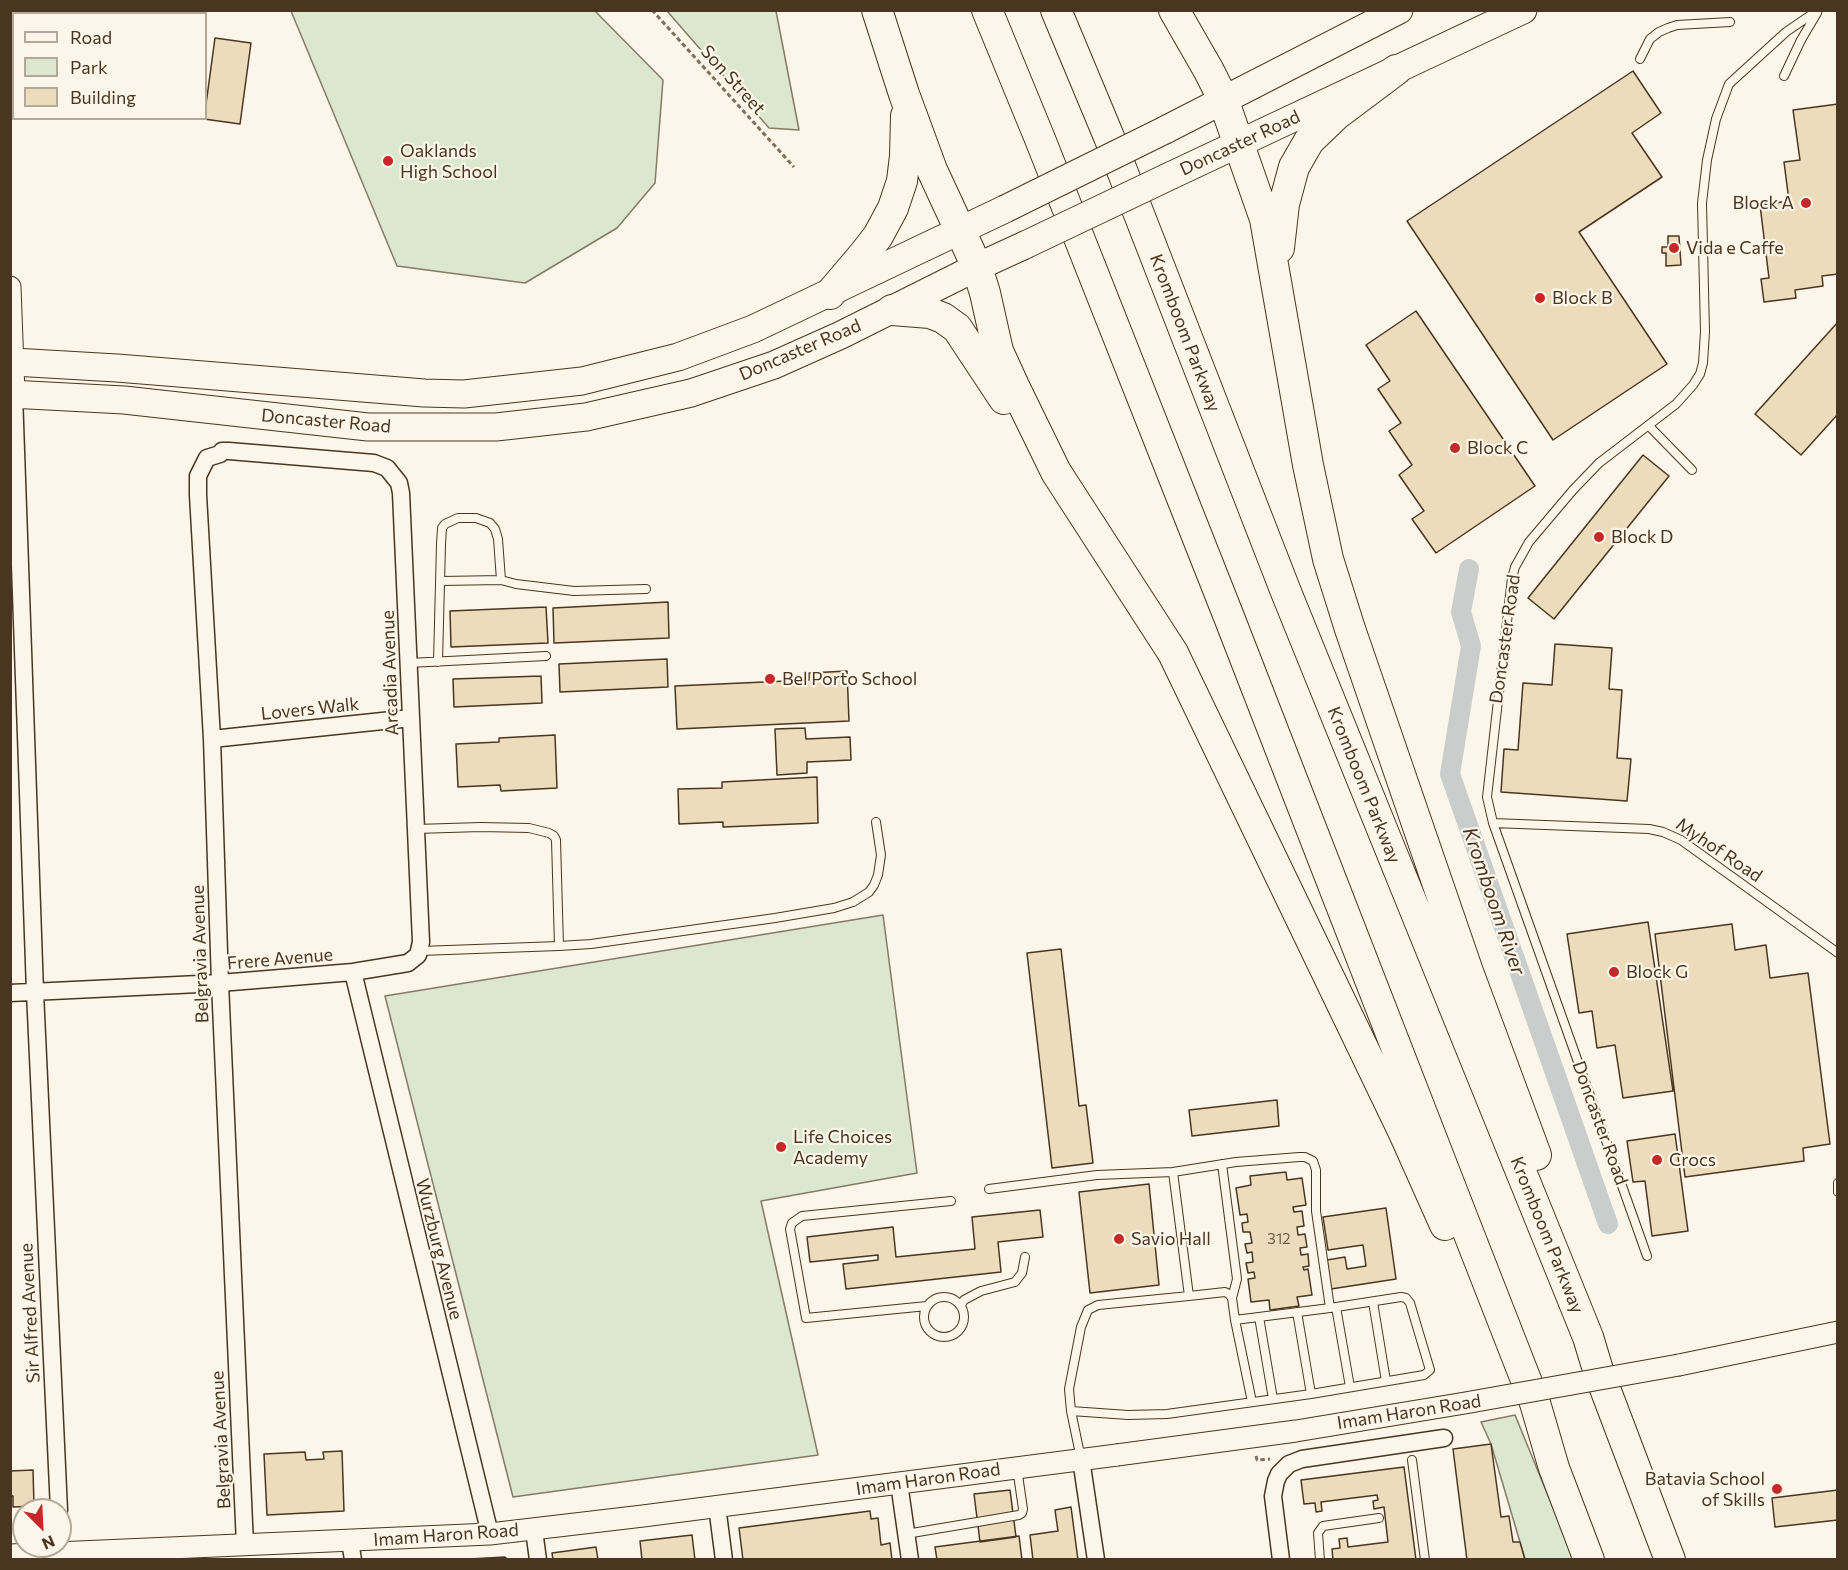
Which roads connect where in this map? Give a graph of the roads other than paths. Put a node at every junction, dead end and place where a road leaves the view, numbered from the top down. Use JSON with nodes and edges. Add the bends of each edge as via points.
{"nodes":[{"id":1,"x":877,"y":10,"type":"edge"},
{"id":2,"x":987,"y":10,"type":"edge"},
{"id":3,"x":1056,"y":10,"type":"edge"},
{"id":4,"x":1174,"y":10,"type":"edge"},
{"id":5,"x":1399,"y":10,"type":"edge"},
{"id":6,"x":1523,"y":10,"type":"edge"},
{"id":7,"x":1819,"y":10,"type":"edge"},
{"id":8,"x":1730,"y":22,"type":"dead end"},
{"id":9,"x":1640,"y":59,"type":"dead end"},
{"id":10,"x":1396,"y":70,"type":"junction"},
{"id":11,"x":1784,"y":76,"type":"dead end"},
{"id":12,"x":904,"y":94,"type":"junction"},
{"id":13,"x":1223,"y":99,"type":"junction"},
{"id":14,"x":1239,"y":143,"type":"junction"},
{"id":15,"x":959,"y":232,"type":"junction"},
{"id":16,"x":977,"y":267,"type":"junction"},
{"id":17,"x":1278,"y":285,"type":"junction"},
{"id":18,"x":10,"y":287,"type":"edge"},
{"id":19,"x":830,"y":294,"type":"junction"},
{"id":20,"x":892,"y":310,"type":"junction"},
{"id":21,"x":13,"y":362,"type":"junction"},
{"id":22,"x":12,"y":394,"type":"edge"},
{"id":23,"x":1649,"y":426,"type":"junction"},
{"id":24,"x":299,"y":457,"type":"joint"},
{"id":25,"x":1692,"y":470,"type":"dead end"},
{"id":26,"x":1056,"y":472,"type":"junction"},
{"id":27,"x":501,"y":580,"type":"junction"},
{"id":28,"x":441,"y":581,"type":"junction"},
{"id":29,"x":646,"y":590,"type":"dead end"},
{"id":30,"x":546,"y":657,"type":"dead end"},
{"id":31,"x":438,"y":662,"type":"junction"},
{"id":32,"x":409,"y":663,"type":"junction"},
{"id":33,"x":411,"y":718,"type":"junction"},
{"id":34,"x":212,"y":739,"type":"junction"},
{"id":35,"x":876,"y":822,"type":"dead end"},
{"id":36,"x":1493,"y":823,"type":"junction"},
{"id":37,"x":416,"y":829,"type":"junction"},
{"id":38,"x":559,"y":946,"type":"junction"},
{"id":39,"x":420,"y":951,"type":"junction"},
{"id":40,"x":1838,"y":953,"type":"edge"},
{"id":41,"x":353,"y":972,"type":"junction"},
{"id":42,"x":220,"y":983,"type":"junction"},
{"id":43,"x":35,"y":992,"type":"junction"},
{"id":44,"x":10,"y":993,"type":"edge"},
{"id":45,"x":1222,"y":1164,"type":"junction"},
{"id":46,"x":1173,"y":1172,"type":"junction"},
{"id":47,"x":1838,"y":1183,"type":"edge"},
{"id":48,"x":989,"y":1189,"type":"dead end"},
{"id":49,"x":1838,"y":1192,"type":"edge"},
{"id":50,"x":951,"y":1201,"type":"dead end"},
{"id":51,"x":1647,"y":1256,"type":"dead end"},
{"id":52,"x":1025,"y":1257,"type":"dead end"},
{"id":53,"x":1190,"y":1296,"type":"junction"},
{"id":54,"x":1232,"y":1298,"type":"junction"},
{"id":55,"x":1373,"y":1302,"type":"junction"},
{"id":56,"x":961,"y":1305,"type":"junction"},
{"id":57,"x":927,"y":1306,"type":"junction"},
{"id":58,"x":1333,"y":1307,"type":"junction"},
{"id":59,"x":1297,"y":1312,"type":"junction"},
{"id":60,"x":1259,"y":1317,"type":"junction"},
{"id":61,"x":1235,"y":1320,"type":"junction"},
{"id":62,"x":1838,"y":1332,"type":"edge"},
{"id":63,"x":1588,"y":1337,"type":"junction"},
{"id":64,"x":1386,"y":1381,"type":"junction"},
{"id":65,"x":1350,"y":1387,"type":"junction"},
{"id":66,"x":1311,"y":1394,"type":"junction"},
{"id":67,"x":1272,"y":1399,"type":"junction"},
{"id":68,"x":1252,"y":1402,"type":"junction"},
{"id":69,"x":1071,"y":1411,"type":"junction"},
{"id":70,"x":1444,"y":1438,"type":"dead end"},
{"id":71,"x":1082,"y":1459,"type":"junction"},
{"id":72,"x":1412,"y":1460,"type":"dead end"},
{"id":73,"x":1017,"y":1468,"type":"junction"},
{"id":74,"x":1554,"y":1468,"type":"junction"},
{"id":75,"x":899,"y":1483,"type":"junction"},
{"id":76,"x":58,"y":1498,"type":"edge"},
{"id":77,"x":717,"y":1506,"type":"junction"},
{"id":78,"x":1379,"y":1518,"type":"dead end"},
{"id":79,"x":534,"y":1530,"type":"junction"},
{"id":80,"x":490,"y":1534,"type":"junction"},
{"id":81,"x":906,"y":1534,"type":"junction"},
{"id":82,"x":245,"y":1545,"type":"junction"},
{"id":83,"x":72,"y":1546,"type":"edge"},
{"id":84,"x":351,"y":1550,"type":"edge"},
{"id":85,"x":166,"y":1554,"type":"edge"},
{"id":86,"x":538,"y":1560,"type":"edge"},
{"id":87,"x":724,"y":1560,"type":"edge"},
{"id":88,"x":910,"y":1560,"type":"edge"},
{"id":89,"x":1096,"y":1560,"type":"edge"},
{"id":90,"x":1281,"y":1560,"type":"edge"},
{"id":91,"x":1320,"y":1560,"type":"edge"},
{"id":92,"x":1425,"y":1560,"type":"edge"},
{"id":93,"x":1589,"y":1560,"type":"edge"},
{"id":94,"x":1670,"y":1560,"type":"edge"}],
"edges":[{"from":1,"to":12,"type":"highway"},
{"from":2,"to":74,"type":"highway","via":[[1212,573],[1534,1404]]},
{"from":3,"to":63,"type":"highway","name":"Kromboom Parkway","via":[[1286,592]]},
{"from":4,"to":13,"type":"highway"},
{"from":5,"to":13,"type":"main road","name":"Doncaster Road"},
{"from":6,"to":10,"type":"main road","name":"Doncaster Road"},
{"from":7,"to":11,"type":"lane"},
{"from":7,"to":23,"type":"lane","name":"Doncaster Road","via":[[1786,32],[1726,89],[1711,139],[1702,203],[1703,363],[1693,386]]},
{"from":8,"to":9,"type":"lane","via":[[1668,28],[1650,39]]},
{"from":10,"to":14,"type":"main road","name":"Doncaster Road"},
{"from":10,"to":17,"type":"highway","via":[[1322,128],[1294,167],[1280,229]]},
{"from":12,"to":15,"type":"highway"},
{"from":12,"to":19,"type":"highway","via":[[905,156],[893,208],[871,245]]},
{"from":13,"to":14,"type":"highway"},
{"from":13,"to":15,"type":"main road","name":"Doncaster Road","bridge":true},
{"from":14,"to":16,"type":"main road","name":"Doncaster Road","bridge":true},
{"from":14,"to":17,"type":"highway","via":[[1265,219]]},
{"from":15,"to":16,"type":"highway"},
{"from":15,"to":19,"type":"main road","name":"Doncaster Road"},
{"from":16,"to":20,"type":"main road","name":"Doncaster Road"},
{"from":16,"to":26,"type":"highway","via":[[998,351]]},
{"from":17,"to":63,"type":"highway","via":[[1328,559],[1467,969],[1547,1185]]},
{"from":18,"to":21,"type":"street"},
{"from":19,"to":21,"type":"main road","name":"Doncaster Road","via":[[678,357],[582,381],[507,391],[413,393]]},
{"from":20,"to":22,"type":"main road","name":"Doncaster Road","via":[[774,365],[691,393],[585,417],[519,425],[368,427],[124,400]]},
{"from":20,"to":26,"type":"highway","via":[[930,313],[957,328]]},
{"from":21,"to":22,"type":"street"},
{"from":22,"to":43,"type":"street","name":"Sir Alfred Avenue"},
{"from":23,"to":25,"type":"lane"},
{"from":23,"to":36,"type":"lane","name":"Doncaster Road","via":[[1599,463],[1573,490],[1529,542],[1515,567],[1487,797]]},
{"from":24,"to":32,"type":"street","name":"Arcadia Avenue","via":[[382,465],[399,483]]},
{"from":24,"to":34,"type":"street","name":"Belgravia Avenue","via":[[222,451],[207,458],[198,476]]},
{"from":26,"to":74,"type":"highway","via":[[1173,653],[1198,702],[1403,1131]]},
{"from":27,"to":28,"type":"lane"},
{"from":27,"to":28,"type":"lane","via":[[495,529],[476,518],[458,518],[442,528]]},
{"from":27,"to":29,"type":"lane","via":[[574,591]]},
{"from":28,"to":31,"type":"lane"},
{"from":30,"to":31,"type":"lane"},
{"from":31,"to":32,"type":"lane"},
{"from":32,"to":33,"type":"street","name":"Arcadia Avenue"},
{"from":33,"to":34,"type":"street","name":"Lovers Walk"},
{"from":33,"to":37,"type":"street","name":"Arcadia Avenue"},
{"from":34,"to":42,"type":"street","name":"Belgravia Avenue"},
{"from":35,"to":38,"type":"lane","via":[[881,855],[879,875],[869,892],[853,902],[775,918]]},
{"from":36,"to":40,"type":"lane","name":"Myhof Road","via":[[1663,832],[1681,840]]},
{"from":36,"to":51,"type":"lane","name":"Doncaster Road"},
{"from":37,"to":38,"type":"lane","via":[[529,828],[554,836]]},
{"from":37,"to":39,"type":"street","name":"Arcadia Avenue"},
{"from":38,"to":39,"type":"lane"},
{"from":39,"to":41,"type":"street","name":"Frere Avenue","via":[[408,963]]},
{"from":41,"to":42,"type":"street","name":"Frere Avenue"},
{"from":41,"to":80,"type":"street","name":"Wurzburg Avenue"},
{"from":42,"to":43,"type":"street","name":"Frere Avenue"},
{"from":42,"to":82,"type":"street","name":"Belgravia Avenue"},
{"from":43,"to":44,"type":"street","name":"Frere Avenue"},
{"from":43,"to":76,"type":"street","name":"Sir Alfred Avenue"},
{"from":45,"to":46,"type":"lane"},
{"from":45,"to":54,"type":"lane","via":[[1237,1279]]},
{"from":45,"to":58,"type":"lane","via":[[1299,1157],[1312,1161],[1316,1170],[1316,1211]]},
{"from":46,"to":48,"type":"lane","via":[[1097,1175]]},
{"from":46,"to":53,"type":"lane"},
{"from":47,"to":49,"type":"lane"},
{"from":50,"to":57,"type":"lane","via":[[802,1216],[790,1229],[806,1318]]},
{"from":52,"to":56,"type":"lane","via":[[1017,1280],[972,1296]]},
{"from":53,"to":54,"type":"lane","via":[[1225,1292]]},
{"from":53,"to":69,"type":"lane","via":[[1098,1305],[1088,1311],[1081,1327],[1069,1389]]},
{"from":54,"to":61,"type":"lane"},
{"from":55,"to":58,"type":"lane"},
{"from":55,"to":64,"type":"lane"},
{"from":55,"to":64,"type":"lane","via":[[1408,1300],[1430,1368],[1425,1375]]},
{"from":56,"to":57,"type":"lane","via":[[940,1297]]},
{"from":56,"to":57,"type":"lane","via":[[964,1321],[948,1337],[927,1329]]},
{"from":58,"to":59,"type":"lane"},
{"from":58,"to":65,"type":"lane"},
{"from":59,"to":60,"type":"lane"},
{"from":59,"to":66,"type":"lane"},
{"from":60,"to":61,"type":"lane"},
{"from":60,"to":67,"type":"lane"},
{"from":61,"to":68,"type":"lane"},
{"from":62,"to":71,"type":"street","name":"Imam Haron Road","bridge":true,"via":[[1431,1409]]},
{"from":63,"to":94,"type":"highway","name":"Kromboom Parkway"},
{"from":64,"to":65,"type":"lane"},
{"from":65,"to":66,"type":"lane"},
{"from":66,"to":67,"type":"lane"},
{"from":67,"to":68,"type":"lane"},
{"from":68,"to":69,"type":"lane","via":[[1167,1414]]},
{"from":69,"to":71,"type":"lane"},
{"from":70,"to":90,"type":"street","via":[[1289,1464],[1279,1474],[1274,1488]]},
{"from":71,"to":73,"type":"street","name":"Imam Haron Road"},
{"from":71,"to":89,"type":"street"},
{"from":72,"to":92,"type":"lane"},
{"from":73,"to":75,"type":"street","name":"Imam Haron Road"},
{"from":73,"to":81,"type":"lane","via":[[1023,1509],[1019,1515]]},
{"from":74,"to":93,"type":"highway"},
{"from":75,"to":77,"type":"street","name":"Imam Haron Road"},
{"from":75,"to":81,"type":"street"},
{"from":77,"to":79,"type":"street","name":"Imam Haron Road"},
{"from":77,"to":87,"type":"street"},
{"from":78,"to":91,"type":"lane","via":[[1323,1526],[1318,1533]]},
{"from":79,"to":80,"type":"street","name":"Imam Haron Road"},
{"from":79,"to":86,"type":"street"},
{"from":80,"to":84,"type":"street","name":"Imam Haron Road"},
{"from":81,"to":88,"type":"street"},
{"from":82,"to":84,"type":"street","name":"Imam Haron Road"},
{"from":82,"to":85,"type":"street","name":"Imam Haron Road"},
{"from":83,"to":85,"type":"street","name":"Imam Haron Road"}]}
